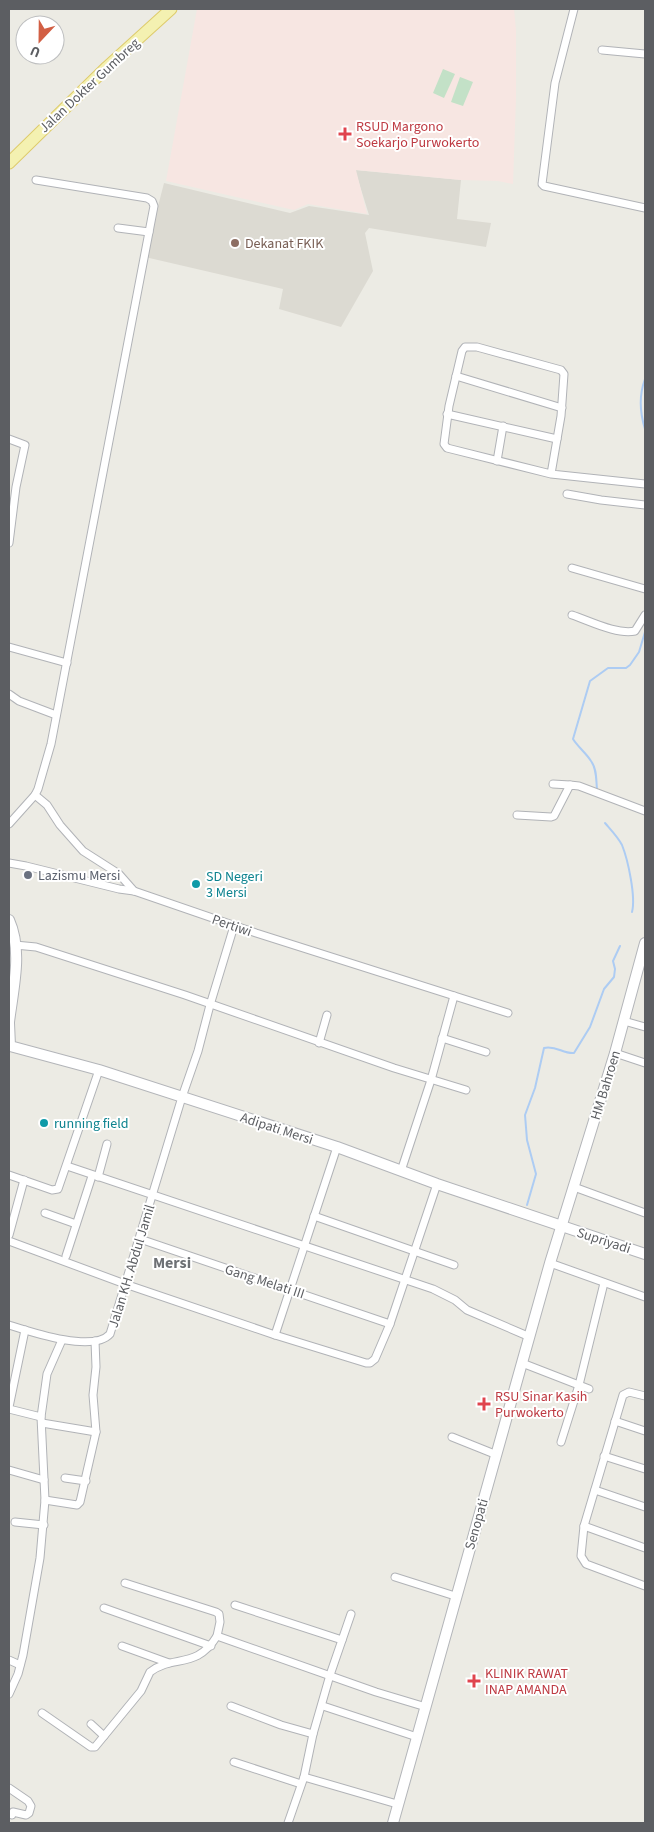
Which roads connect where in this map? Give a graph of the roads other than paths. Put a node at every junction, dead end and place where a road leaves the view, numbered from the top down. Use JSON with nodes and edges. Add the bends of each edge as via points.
{"nodes":[{"id":1,"x":171,"y":9,"type":"edge"},
{"id":2,"x":574,"y":9,"type":"edge"},
{"id":3,"x":602,"y":50,"type":"dead end"},
{"id":4,"x":645,"y":54,"type":"edge"},
{"id":5,"x":9,"y":163,"type":"edge"},
{"id":6,"x":36,"y":180,"type":"dead end"},
{"id":7,"x":645,"y":208,"type":"edge"},
{"id":8,"x":118,"y":228,"type":"dead end"},
{"id":9,"x":149,"y":232,"type":"junction"},
{"id":10,"x":456,"y":376,"type":"junction"},
{"id":11,"x":562,"y":408,"type":"junction"},
{"id":12,"x":447,"y":414,"type":"junction"},
{"id":13,"x":503,"y":426,"type":"junction"},
{"id":14,"x":9,"y":439,"type":"edge"},
{"id":15,"x":556,"y":439,"type":"junction"},
{"id":16,"x":497,"y":461,"type":"junction"},
{"id":17,"x":551,"y":474,"type":"junction"},
{"id":18,"x":645,"y":484,"type":"edge"},
{"id":19,"x":567,"y":494,"type":"dead end"},
{"id":20,"x":645,"y":505,"type":"edge"},
{"id":21,"x":9,"y":543,"type":"edge"},
{"id":22,"x":9,"y":551,"type":"edge"},
{"id":23,"x":572,"y":568,"type":"dead end"},
{"id":24,"x":645,"y":589,"type":"edge"},
{"id":25,"x":572,"y":615,"type":"dead end"},
{"id":26,"x":645,"y":615,"type":"edge"},
{"id":27,"x":9,"y":647,"type":"edge"},
{"id":28,"x":67,"y":662,"type":"junction"},
{"id":29,"x":9,"y":694,"type":"edge"},
{"id":30,"x":56,"y":715,"type":"junction"},
{"id":31,"x":553,"y":784,"type":"dead end"},
{"id":32,"x":570,"y":785,"type":"junction"},
{"id":33,"x":35,"y":795,"type":"junction"},
{"id":34,"x":645,"y":811,"type":"edge"},
{"id":35,"x":518,"y":814,"type":"dead end"},
{"id":36,"x":9,"y":824,"type":"edge"},
{"id":37,"x":9,"y":863,"type":"edge"},
{"id":38,"x":134,"y":891,"type":"junction"},
{"id":39,"x":9,"y":920,"type":"edge"},
{"id":40,"x":234,"y":926,"type":"junction"},
{"id":41,"x":11,"y":930,"type":"edge"},
{"id":42,"x":645,"y":943,"type":"edge"},
{"id":43,"x":21,"y":945,"type":"junction"},
{"id":44,"x":454,"y":996,"type":"junction"},
{"id":45,"x":210,"y":1005,"type":"junction"},
{"id":46,"x":508,"y":1013,"type":"dead end"},
{"id":47,"x":327,"y":1015,"type":"dead end"},
{"id":48,"x":624,"y":1021,"type":"junction"},
{"id":49,"x":9,"y":1023,"type":"edge"},
{"id":50,"x":645,"y":1028,"type":"edge"},
{"id":51,"x":442,"y":1038,"type":"junction"},
{"id":52,"x":318,"y":1043,"type":"junction"},
{"id":53,"x":13,"y":1048,"type":"edge"},
{"id":54,"x":486,"y":1052,"type":"dead end"},
{"id":55,"x":615,"y":1053,"type":"junction"},
{"id":56,"x":645,"y":1063,"type":"edge"},
{"id":57,"x":99,"y":1070,"type":"junction"},
{"id":58,"x":431,"y":1080,"type":"junction"},
{"id":59,"x":466,"y":1090,"type":"dead end"},
{"id":60,"x":182,"y":1097,"type":"junction"},
{"id":61,"x":107,"y":1144,"type":"dead end"},
{"id":62,"x":337,"y":1147,"type":"junction"},
{"id":63,"x":67,"y":1166,"type":"junction"},
{"id":64,"x":401,"y":1171,"type":"junction"},
{"id":65,"x":9,"y":1175,"type":"edge"},
{"id":66,"x":95,"y":1176,"type":"junction"},
{"id":67,"x":24,"y":1180,"type":"junction"},
{"id":68,"x":437,"y":1184,"type":"junction"},
{"id":69,"x":574,"y":1187,"type":"junction"},
{"id":70,"x":153,"y":1196,"type":"junction"},
{"id":71,"x":45,"y":1212,"type":"dead end"},
{"id":72,"x":645,"y":1213,"type":"edge"},
{"id":73,"x":314,"y":1216,"type":"junction"},
{"id":74,"x":76,"y":1224,"type":"junction"},
{"id":75,"x":562,"y":1227,"type":"junction"},
{"id":76,"x":9,"y":1235,"type":"edge"},
{"id":77,"x":140,"y":1239,"type":"junction"},
{"id":78,"x":9,"y":1241,"type":"edge"},
{"id":79,"x":304,"y":1246,"type":"junction"},
{"id":80,"x":415,"y":1252,"type":"junction"},
{"id":81,"x":645,"y":1254,"type":"edge"},
{"id":82,"x":66,"y":1256,"type":"dead end"},
{"id":83,"x":550,"y":1263,"type":"junction"},
{"id":84,"x":454,"y":1265,"type":"dead end"},
{"id":85,"x":406,"y":1280,"type":"junction"},
{"id":86,"x":604,"y":1283,"type":"junction"},
{"id":87,"x":125,"y":1284,"type":"junction"},
{"id":88,"x":290,"y":1289,"type":"junction"},
{"id":89,"x":645,"y":1297,"type":"edge"},
{"id":90,"x":390,"y":1324,"type":"junction"},
{"id":91,"x":9,"y":1327,"type":"edge"},
{"id":92,"x":25,"y":1330,"type":"junction"},
{"id":93,"x":275,"y":1335,"type":"junction"},
{"id":94,"x":530,"y":1337,"type":"junction"},
{"id":95,"x":62,"y":1340,"type":"junction"},
{"id":96,"x":95,"y":1341,"type":"junction"},
{"id":97,"x":522,"y":1363,"type":"junction"},
{"id":98,"x":579,"y":1385,"type":"junction"},
{"id":99,"x":590,"y":1389,"type":"dead end"},
{"id":100,"x":645,"y":1396,"type":"edge"},
{"id":101,"x":9,"y":1405,"type":"edge"},
{"id":102,"x":41,"y":1420,"type":"junction"},
{"id":103,"x":615,"y":1420,"type":"junction"},
{"id":104,"x":645,"y":1431,"type":"edge"},
{"id":105,"x":96,"y":1432,"type":"junction"},
{"id":106,"x":452,"y":1438,"type":"dead end"},
{"id":107,"x":561,"y":1442,"type":"dead end"},
{"id":108,"x":497,"y":1455,"type":"junction"},
{"id":109,"x":604,"y":1456,"type":"junction"},
{"id":110,"x":645,"y":1469,"type":"edge"},
{"id":111,"x":9,"y":1470,"type":"edge"},
{"id":112,"x":65,"y":1478,"type":"dead end"},
{"id":113,"x":44,"y":1480,"type":"junction"},
{"id":114,"x":86,"y":1481,"type":"junction"},
{"id":115,"x":596,"y":1490,"type":"junction"},
{"id":116,"x":45,"y":1500,"type":"junction"},
{"id":117,"x":645,"y":1507,"type":"edge"},
{"id":118,"x":15,"y":1522,"type":"dead end"},
{"id":119,"x":44,"y":1525,"type":"junction"},
{"id":120,"x":584,"y":1526,"type":"junction"},
{"id":121,"x":645,"y":1548,"type":"edge"},
{"id":122,"x":395,"y":1577,"type":"dead end"},
{"id":123,"x":125,"y":1583,"type":"dead end"},
{"id":124,"x":645,"y":1586,"type":"edge"},
{"id":125,"x":455,"y":1596,"type":"junction"},
{"id":126,"x":235,"y":1604,"type":"dead end"},
{"id":127,"x":104,"y":1608,"type":"dead end"},
{"id":128,"x":351,"y":1614,"type":"dead end"},
{"id":129,"x":217,"y":1636,"type":"junction"},
{"id":130,"x":342,"y":1640,"type":"junction"},
{"id":131,"x":122,"y":1646,"type":"dead end"},
{"id":132,"x":211,"y":1646,"type":"junction"},
{"id":133,"x":9,"y":1660,"type":"edge"},
{"id":134,"x":169,"y":1663,"type":"junction"},
{"id":135,"x":20,"y":1665,"type":"junction"},
{"id":136,"x":330,"y":1676,"type":"junction"},
{"id":137,"x":9,"y":1694,"type":"edge"},
{"id":138,"x":232,"y":1706,"type":"dead end"},
{"id":139,"x":323,"y":1706,"type":"junction"},
{"id":140,"x":426,"y":1707,"type":"junction"},
{"id":141,"x":42,"y":1713,"type":"dead end"},
{"id":142,"x":91,"y":1724,"type":"dead end"},
{"id":143,"x":313,"y":1734,"type":"junction"},
{"id":144,"x":104,"y":1736,"type":"junction"},
{"id":145,"x":417,"y":1737,"type":"junction"},
{"id":146,"x":234,"y":1762,"type":"dead end"},
{"id":147,"x":303,"y":1780,"type":"junction"},
{"id":148,"x":9,"y":1788,"type":"edge"},
{"id":149,"x":397,"y":1804,"type":"junction"},
{"id":150,"x":12,"y":1815,"type":"dead end"},
{"id":151,"x":288,"y":1823,"type":"edge"},
{"id":152,"x":393,"y":1823,"type":"edge"}],
"edges":[{"from":1,"to":5,"type":"main road","name":"Jalan Dokter Gumbreg"},
{"from":2,"to":7,"type":"street","via":[[555,83],[542,184]]},
{"from":3,"to":4,"type":"street"},
{"from":6,"to":9,"type":"street","via":[[150,200],[154,206]]},
{"from":8,"to":9,"type":"street"},
{"from":9,"to":28,"type":"street"},
{"from":10,"to":11,"type":"street"},
{"from":10,"to":11,"type":"street","via":[[462,351],[470,346],[550,366],[564,374]]},
{"from":10,"to":12,"type":"street"},
{"from":11,"to":15,"type":"street"},
{"from":12,"to":13,"type":"street"},
{"from":12,"to":16,"type":"street","via":[[444,444],[447,448]]},
{"from":13,"to":15,"type":"street"},
{"from":13,"to":16,"type":"street"},
{"from":14,"to":21,"type":"street","via":[[25,445]]},
{"from":15,"to":17,"type":"street"},
{"from":16,"to":17,"type":"street"},
{"from":17,"to":18,"type":"street"},
{"from":19,"to":20,"type":"street"},
{"from":21,"to":22,"type":"street"},
{"from":23,"to":24,"type":"street"},
{"from":25,"to":26,"type":"street","via":[[629,632],[635,631]]},
{"from":27,"to":28,"type":"street"},
{"from":28,"to":30,"type":"street"},
{"from":29,"to":30,"type":"street"},
{"from":30,"to":33,"type":"street","via":[[51,744]]},
{"from":31,"to":32,"type":"street"},
{"from":32,"to":34,"type":"street"},
{"from":32,"to":35,"type":"street","via":[[554,816]]},
{"from":33,"to":36,"type":"street"},
{"from":33,"to":38,"type":"street","via":[[47,805],[83,852],[119,874]]},
{"from":37,"to":38,"type":"street","name":"Pertiwi"},
{"from":38,"to":40,"type":"street","name":"Pertiwi"},
{"from":39,"to":41,"type":"street","name":"Adipati Mersi"},
{"from":40,"to":44,"type":"street","name":"Pertiwi"},
{"from":40,"to":45,"type":"street","name":"Jalan KH. Abdul Jamil"},
{"from":41,"to":43,"type":"street","name":"Adipati Mersi"},
{"from":42,"to":48,"type":"street","name":"HM Bahroen"},
{"from":43,"to":45,"type":"street"},
{"from":43,"to":49,"type":"street","name":"Adipati Mersi"},
{"from":44,"to":46,"type":"street","name":"Pertiwi"},
{"from":44,"to":51,"type":"street"},
{"from":45,"to":52,"type":"street"},
{"from":45,"to":60,"type":"street","name":"Jalan KH. Abdul Jamil"},
{"from":47,"to":52,"type":"street"},
{"from":48,"to":50,"type":"street"},
{"from":48,"to":55,"type":"street","name":"HM Bahroen"},
{"from":49,"to":53,"type":"street","name":"Adipati Mersi"},
{"from":51,"to":54,"type":"street"},
{"from":51,"to":58,"type":"street"},
{"from":52,"to":58,"type":"street"},
{"from":53,"to":57,"type":"street","name":"Adipati Mersi"},
{"from":55,"to":56,"type":"street"},
{"from":55,"to":69,"type":"street","name":"HM Bahroen"},
{"from":57,"to":60,"type":"street","name":"Adipati Mersi"},
{"from":57,"to":63,"type":"street"},
{"from":58,"to":59,"type":"street"},
{"from":58,"to":64,"type":"street"},
{"from":60,"to":62,"type":"street","name":"Adipati Mersi"},
{"from":60,"to":70,"type":"street","name":"Jalan KH. Abdul Jamil"},
{"from":61,"to":66,"type":"street"},
{"from":62,"to":64,"type":"street","name":"Adipati Mersi"},
{"from":62,"to":73,"type":"street"},
{"from":63,"to":66,"type":"street"},
{"from":63,"to":67,"type":"street","via":[[57,1190]]},
{"from":64,"to":68,"type":"street","name":"Adipati Mersi"},
{"from":65,"to":67,"type":"street"},
{"from":66,"to":70,"type":"street"},
{"from":66,"to":74,"type":"street"},
{"from":67,"to":76,"type":"street"},
{"from":68,"to":75,"type":"street","name":"Adipati Mersi"},
{"from":68,"to":80,"type":"street"},
{"from":69,"to":72,"type":"street"},
{"from":69,"to":75,"type":"street","name":"HM Bahroen"},
{"from":70,"to":77,"type":"street","name":"Jalan KH. Abdul Jamil"},
{"from":70,"to":79,"type":"street"},
{"from":71,"to":74,"type":"street"},
{"from":73,"to":79,"type":"street"},
{"from":73,"to":80,"type":"street"},
{"from":74,"to":82,"type":"street"},
{"from":75,"to":81,"type":"street","name":"Supriyadi"},
{"from":75,"to":83,"type":"street","name":"Senopati"},
{"from":77,"to":87,"type":"street","name":"Jalan KH. Abdul Jamil"},
{"from":77,"to":88,"type":"street","name":"Gang Melati III"},
{"from":78,"to":87,"type":"street"},
{"from":79,"to":85,"type":"street"},
{"from":79,"to":88,"type":"street"},
{"from":80,"to":84,"type":"street"},
{"from":80,"to":85,"type":"street"},
{"from":83,"to":86,"type":"street"},
{"from":83,"to":94,"type":"street","name":"Senopati"},
{"from":85,"to":90,"type":"street"},
{"from":85,"to":94,"type":"street","via":[[450,1297],[467,1310]]},
{"from":86,"to":89,"type":"street"},
{"from":86,"to":98,"type":"street"},
{"from":87,"to":93,"type":"street"},
{"from":87,"to":96,"type":"street","name":"Jalan KH. Abdul Jamil","via":[[110,1334]]},
{"from":88,"to":90,"type":"street","name":"Gang Melati III"},
{"from":88,"to":93,"type":"street"},
{"from":90,"to":93,"type":"street","via":[[375,1359],[370,1363]]},
{"from":91,"to":92,"type":"street","name":"Jalan KH. Abdul Jamil"},
{"from":92,"to":95,"type":"street","name":"Jalan KH. Abdul Jamil"},
{"from":92,"to":101,"type":"street"},
{"from":94,"to":97,"type":"street","name":"Senopati"},
{"from":95,"to":96,"type":"street","name":"Jalan KH. Abdul Jamil"},
{"from":95,"to":102,"type":"street","via":[[47,1374]]},
{"from":96,"to":105,"type":"street","via":[[93,1395]]},
{"from":97,"to":98,"type":"street"},
{"from":97,"to":108,"type":"street","name":"Senopati"},
{"from":98,"to":99,"type":"street"},
{"from":98,"to":107,"type":"street"},
{"from":100,"to":103,"type":"street","via":[[625,1392]]},
{"from":101,"to":102,"type":"street"},
{"from":102,"to":105,"type":"street"},
{"from":102,"to":113,"type":"street"},
{"from":103,"to":104,"type":"street"},
{"from":103,"to":109,"type":"street"},
{"from":105,"to":114,"type":"street"},
{"from":106,"to":108,"type":"street"},
{"from":108,"to":125,"type":"street","name":"Senopati"},
{"from":109,"to":110,"type":"street"},
{"from":109,"to":115,"type":"street"},
{"from":111,"to":113,"type":"street"},
{"from":112,"to":114,"type":"street"},
{"from":113,"to":116,"type":"street"},
{"from":114,"to":116,"type":"street","via":[[79,1504]]},
{"from":115,"to":117,"type":"street"},
{"from":115,"to":120,"type":"street"},
{"from":116,"to":119,"type":"street"},
{"from":118,"to":119,"type":"street"},
{"from":119,"to":135,"type":"street"},
{"from":120,"to":121,"type":"street"},
{"from":120,"to":124,"type":"street","via":[[581,1556],[584,1563]]},
{"from":122,"to":125,"type":"street"},
{"from":123,"to":129,"type":"street","via":[[216,1612],[220,1622]]},
{"from":125,"to":140,"type":"street","name":"Senopati"},
{"from":126,"to":130,"type":"street"},
{"from":127,"to":132,"type":"street"},
{"from":128,"to":130,"type":"street"},
{"from":129,"to":132,"type":"street"},
{"from":129,"to":136,"type":"street"},
{"from":130,"to":136,"type":"street"},
{"from":131,"to":134,"type":"street"},
{"from":132,"to":134,"type":"street","via":[[190,1660]]},
{"from":133,"to":135,"type":"street"},
{"from":134,"to":144,"type":"street","via":[[150,1672],[141,1691]]},
{"from":135,"to":137,"type":"street"},
{"from":136,"to":139,"type":"street"},
{"from":136,"to":140,"type":"street"},
{"from":138,"to":143,"type":"street"},
{"from":139,"to":143,"type":"street"},
{"from":139,"to":145,"type":"street"},
{"from":140,"to":145,"type":"street","name":"Senopati"},
{"from":141,"to":144,"type":"street","via":[[93,1747]]},
{"from":142,"to":144,"type":"street"},
{"from":143,"to":147,"type":"street"},
{"from":145,"to":149,"type":"street","name":"Senopati"},
{"from":146,"to":147,"type":"street"},
{"from":147,"to":149,"type":"street"},
{"from":147,"to":151,"type":"street"},
{"from":148,"to":150,"type":"street","via":[[28,1800],[31,1806],[26,1815],[13,1812]]},
{"from":149,"to":152,"type":"street","name":"Senopati"}]}
